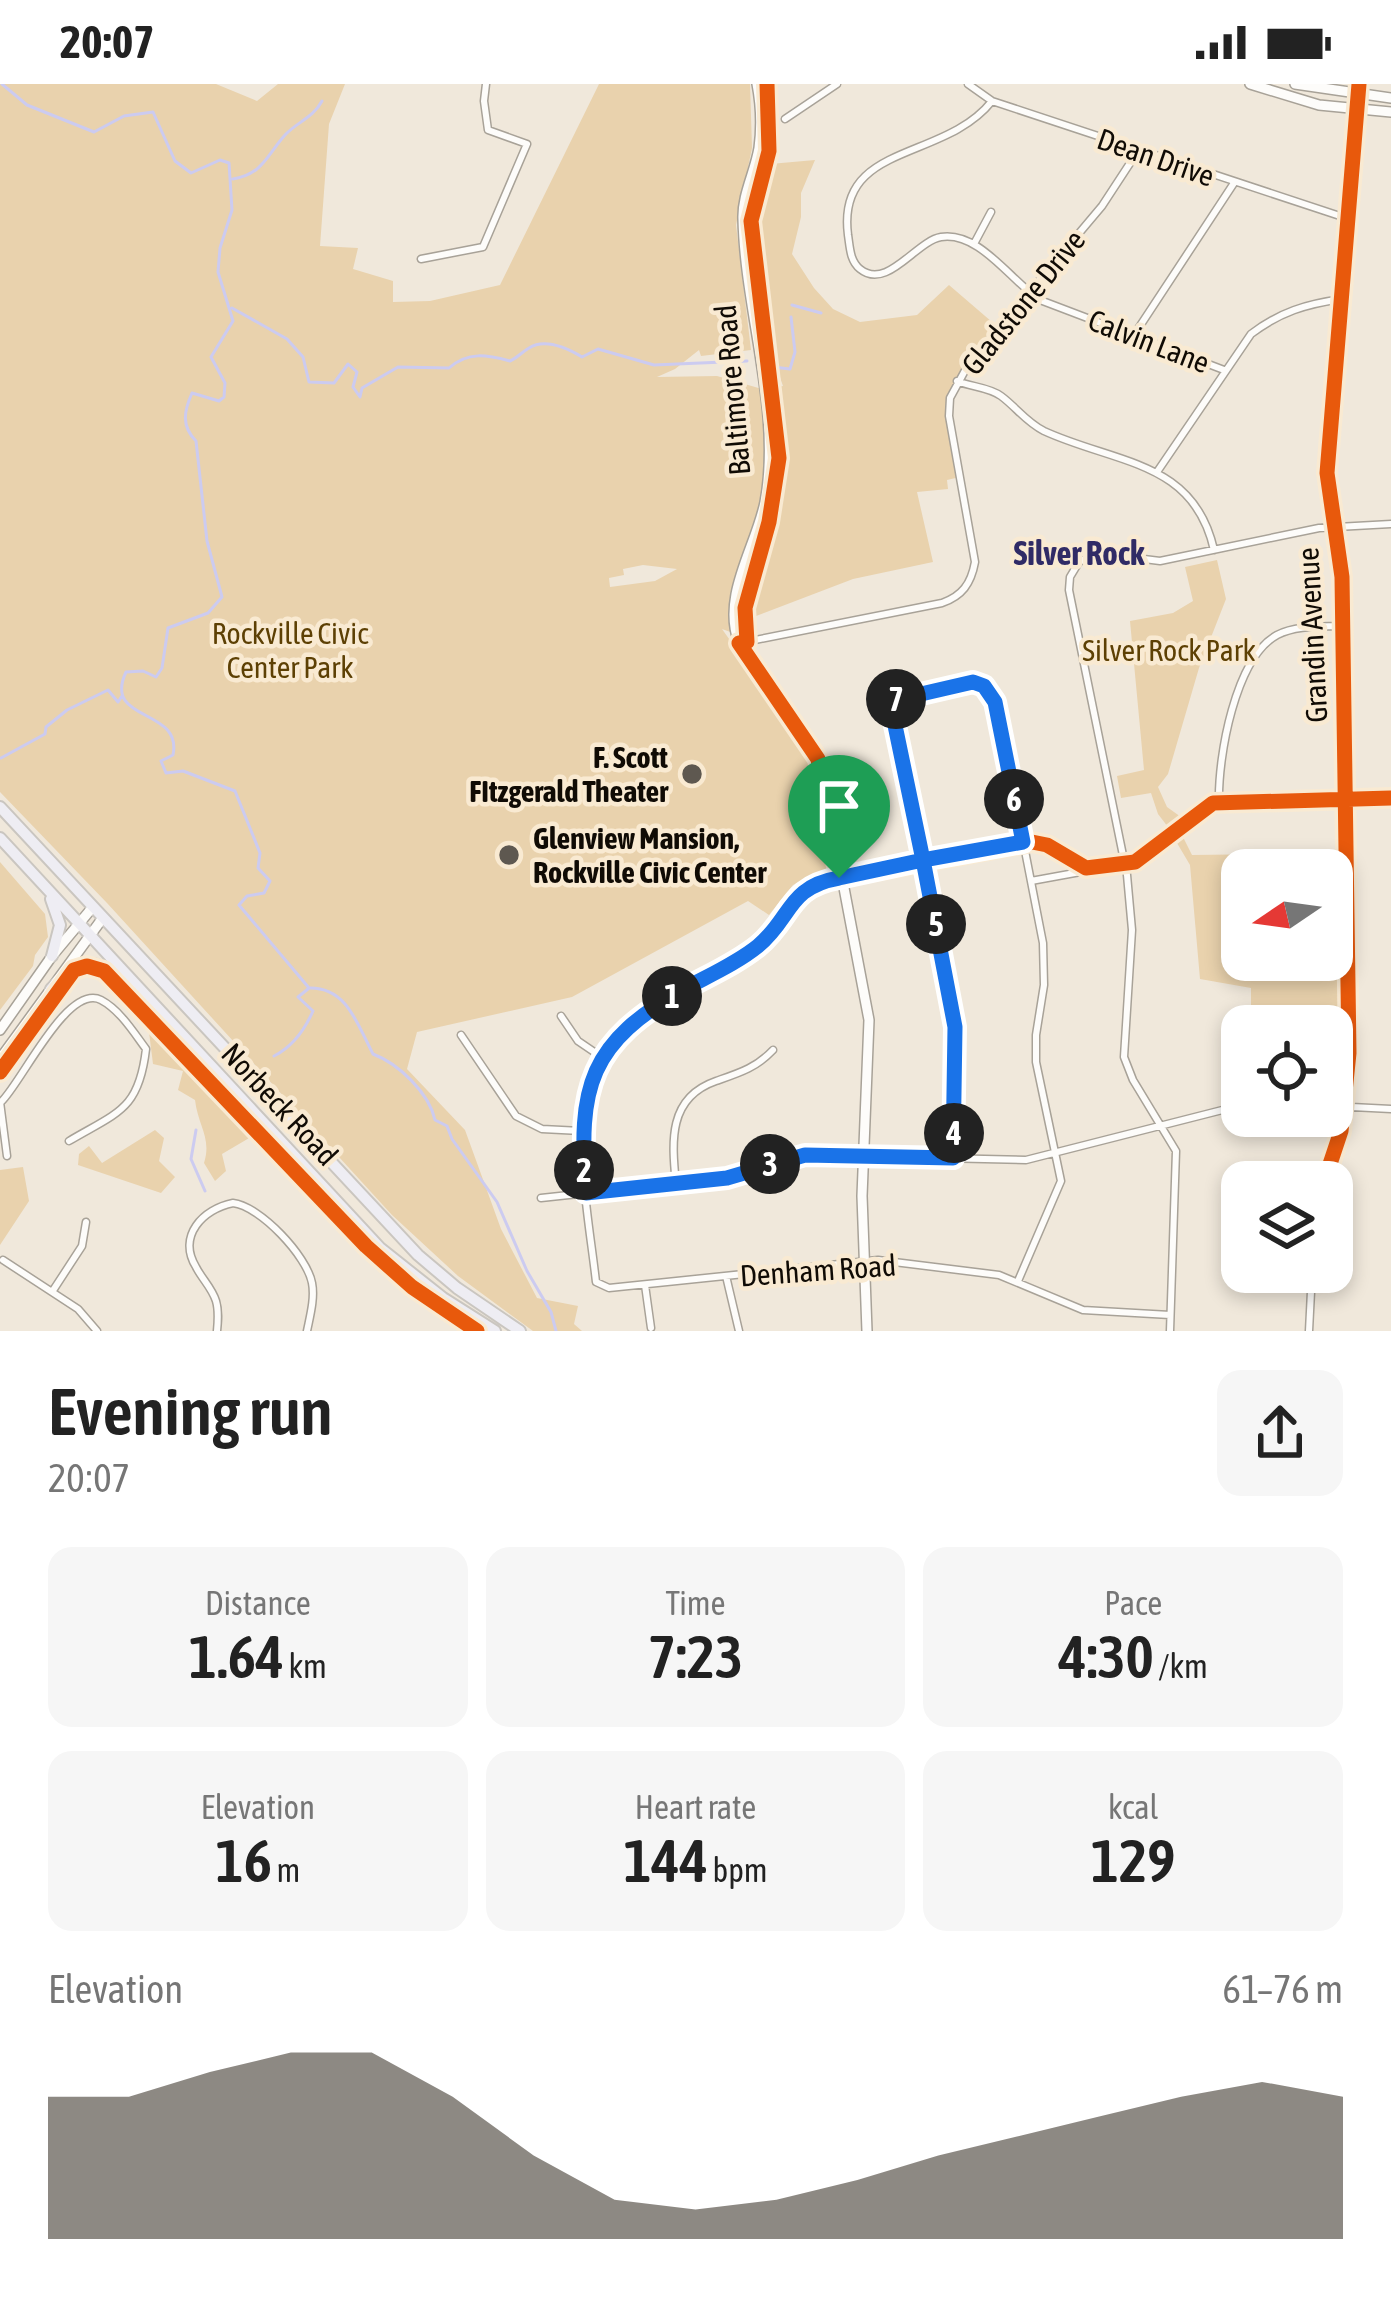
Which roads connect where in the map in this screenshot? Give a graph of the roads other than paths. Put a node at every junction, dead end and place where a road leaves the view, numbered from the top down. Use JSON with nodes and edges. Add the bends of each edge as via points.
{"nodes":[{"id":1,"x":486,"y":84,"type":"edge"},
{"id":2,"x":758,"y":84,"type":"edge"},
{"id":3,"x":821,"y":84,"type":"edge"},
{"id":4,"x":837,"y":84,"type":"edge"},
{"id":5,"x":968,"y":84,"type":"edge"},
{"id":6,"x":1250,"y":84,"type":"edge"},
{"id":7,"x":1294,"y":84,"type":"edge"},
{"id":8,"x":1358,"y":90,"type":"edge"},
{"id":9,"x":825,"y":93,"type":"junction"},
{"id":10,"x":1391,"y":98,"type":"edge"},
{"id":11,"x":992,"y":101,"type":"junction"},
{"id":12,"x":1356,"y":109,"type":"junction"},
{"id":13,"x":1391,"y":112,"type":"edge"},
{"id":14,"x":785,"y":119,"type":"dead end"},
{"id":15,"x":1138,"y":151,"type":"junction"},
{"id":16,"x":1234,"y":183,"type":"junction"},
{"id":17,"x":991,"y":212,"type":"dead end"},
{"id":18,"x":1349,"y":219,"type":"junction"},
{"id":19,"x":975,"y":242,"type":"junction"},
{"id":20,"x":421,"y":259,"type":"dead end"},
{"id":21,"x":1029,"y":293,"type":"junction"},
{"id":22,"x":1342,"y":299,"type":"junction"},
{"id":23,"x":1134,"y":334,"type":"junction"},
{"id":24,"x":1224,"y":370,"type":"junction"},
{"id":25,"x":957,"y":381,"type":"junction"},
{"id":26,"x":1157,"y":472,"type":"junction"},
{"id":27,"x":1391,"y":524,"type":"edge"},
{"id":28,"x":1334,"y":526,"type":"junction"},
{"id":29,"x":1214,"y":550,"type":"junction"},
{"id":30,"x":1342,"y":626,"type":"junction"},
{"id":31,"x":739,"y":643,"type":"junction"},
{"id":32,"x":1391,"y":798,"type":"edge"},
{"id":33,"x":1345,"y":799,"type":"junction"},
{"id":34,"x":1219,"y":802,"type":"junction"},
{"id":35,"x":0,"y":807,"type":"edge"},
{"id":36,"x":0,"y":838,"type":"edge"},
{"id":37,"x":1023,"y":842,"type":"junction"},
{"id":38,"x":923,"y":860,"type":"junction"},
{"id":39,"x":1124,"y":863,"type":"junction"},
{"id":40,"x":1086,"y":868,"type":"junction"},
{"id":41,"x":839,"y":878,"type":"junction"},
{"id":42,"x":1031,"y":881,"type":"junction"},
{"id":43,"x":47,"y":890,"type":"junction"},
{"id":44,"x":92,"y":908,"type":"junction"},
{"id":45,"x":102,"y":919,"type":"junction"},
{"id":46,"x":79,"y":924,"type":"junction"},
{"id":47,"x":89,"y":936,"type":"junction"},
{"id":48,"x":52,"y":956,"type":"junction"},
{"id":49,"x":51,"y":989,"type":"junction"},
{"id":50,"x":141,"y":993,"type":"junction"},
{"id":51,"x":1348,"y":1005,"type":"edge"},
{"id":52,"x":561,"y":1016,"type":"dead end"},
{"id":53,"x":0,"y":1030,"type":"edge"},
{"id":54,"x":461,"y":1035,"type":"dead end"},
{"id":55,"x":773,"y":1050,"type":"dead end"},
{"id":56,"x":603,"y":1058,"type":"junction"},
{"id":57,"x":0,"y":1059,"type":"edge"},
{"id":58,"x":0,"y":1102,"type":"edge"},
{"id":59,"x":1353,"y":1107,"type":"edge"},
{"id":60,"x":1391,"y":1109,"type":"edge"},
{"id":61,"x":1221,"y":1111,"type":"edge"},
{"id":62,"x":1162,"y":1127,"type":"junction"},
{"id":63,"x":581,"y":1131,"type":"junction"},
{"id":64,"x":69,"y":1141,"type":"dead end"},
{"id":65,"x":864,"y":1154,"type":"junction"},
{"id":66,"x":7,"y":1156,"type":"dead end"},
{"id":67,"x":1055,"y":1156,"type":"junction"},
{"id":68,"x":953,"y":1158,"type":"junction"},
{"id":69,"x":676,"y":1185,"type":"junction"},
{"id":70,"x":586,"y":1193,"type":"junction"},
{"id":71,"x":541,"y":1198,"type":"dead end"},
{"id":72,"x":86,"y":1222,"type":"dead end"},
{"id":73,"x":3,"y":1260,"type":"edge"},
{"id":74,"x":863,"y":1263,"type":"junction"},
{"id":75,"x":726,"y":1276,"type":"junction"},
{"id":76,"x":1018,"y":1281,"type":"junction"},
{"id":77,"x":645,"y":1285,"type":"junction"},
{"id":78,"x":52,"y":1292,"type":"junction"},
{"id":79,"x":1311,"y":1293,"type":"edge"},
{"id":80,"x":1170,"y":1315,"type":"junction"},
{"id":81,"x":650,"y":1328,"type":"edge"},
{"id":82,"x":97,"y":1331,"type":"edge"},
{"id":83,"x":217,"y":1331,"type":"edge"},
{"id":84,"x":307,"y":1331,"type":"edge"},
{"id":85,"x":494,"y":1331,"type":"edge"},
{"id":86,"x":520,"y":1331,"type":"edge"},
{"id":87,"x":739,"y":1331,"type":"edge"},
{"id":88,"x":867,"y":1331,"type":"edge"},
{"id":89,"x":1170,"y":1331,"type":"edge"},
{"id":90,"x":1309,"y":1331,"type":"edge"}],
"edges":[{"from":1,"to":20,"type":"street","via":[[488,130],[527,144],[483,248]]},
{"from":2,"to":31,"type":"street","name":"Baltimore Road","via":[[759,149],[742,218],[770,447],[760,524],[733,607]]},
{"from":3,"to":9,"type":"street"},
{"from":4,"to":9,"type":"street"},
{"from":5,"to":11,"type":"street","name":"Dean Drive"},
{"from":6,"to":12,"type":"street"},
{"from":7,"to":8,"type":"street"},
{"from":8,"to":10,"type":"street"},
{"from":8,"to":12,"type":"street","name":"Grandin Avenue"},
{"from":9,"to":14,"type":"street"},
{"from":11,"to":15,"type":"street","name":"Dean Drive"},
{"from":11,"to":19,"type":"street","via":[[958,130],[861,176],[845,212],[851,257],[869,274],[883,274],[940,237]]},
{"from":12,"to":13,"type":"street"},
{"from":12,"to":18,"type":"street","name":"Grandin Avenue"},
{"from":15,"to":16,"type":"street","name":"Dean Drive"},
{"from":15,"to":21,"type":"street","name":"Gladstone Drive"},
{"from":16,"to":18,"type":"street","name":"Dean Drive"},
{"from":16,"to":23,"type":"street"},
{"from":17,"to":19,"type":"street"},
{"from":18,"to":22,"type":"street","name":"Grandin Avenue"},
{"from":19,"to":21,"type":"street","name":"Calvin Lane"},
{"from":21,"to":23,"type":"street","name":"Calvin Lane"},
{"from":21,"to":25,"type":"street","name":"Gladstone Drive"},
{"from":22,"to":24,"type":"street","via":[[1272,318]]},
{"from":22,"to":28,"type":"street","name":"Grandin Avenue","via":[[1328,473]]},
{"from":23,"to":24,"type":"street","name":"Calvin Lane"},
{"from":24,"to":26,"type":"street"},
{"from":25,"to":26,"type":"street","via":[[999,394],[1043,430]]},
{"from":25,"to":31,"type":"street","name":"Gladstone Drive","via":[[949,416],[975,562],[962,592],[942,603]]},
{"from":26,"to":29,"type":"street","via":[[1198,505]]},
{"from":27,"to":28,"type":"street"},
{"from":28,"to":29,"type":"street"},
{"from":28,"to":30,"type":"street","name":"Grandin Avenue"},
{"from":29,"to":39,"type":"street","via":[[1160,561],[1096,554],[1070,578]]},
{"from":30,"to":33,"type":"street","name":"Grandin Avenue"},
{"from":30,"to":34,"type":"street","via":[[1294,628],[1253,658],[1221,758]]},
{"from":31,"to":41,"type":"street","via":[[818,759]]},
{"from":32,"to":33,"type":"street"},
{"from":33,"to":34,"type":"street"},
{"from":33,"to":51,"type":"street","name":"Grandin Avenue"},
{"from":34,"to":39,"type":"street"},
{"from":35,"to":44,"type":"main road","name":"Norbeck Road"},
{"from":36,"to":43,"type":"main road","name":"Norbeck Road"},
{"from":37,"to":38,"type":"street"},
{"from":37,"to":38,"type":"street","via":[[995,702],[973,682],[895,700]]},
{"from":37,"to":40,"type":"street","via":[[1047,845]]},
{"from":37,"to":42,"type":"street"},
{"from":38,"to":41,"type":"street"},
{"from":38,"to":68,"type":"street","via":[[955,1027]]},
{"from":39,"to":40,"type":"street"},
{"from":39,"to":62,"type":"street","via":[[1132,931],[1124,1057]]},
{"from":40,"to":42,"type":"street"},
{"from":41,"to":56,"type":"street","via":[[804,890],[756,948],[644,1012]]},
{"from":41,"to":65,"type":"street","via":[[869,1020]]},
{"from":42,"to":67,"type":"street","via":[[1046,963],[1036,1062]]},
{"from":43,"to":46,"type":"main road","name":"Norbeck Road"},
{"from":43,"to":48,"type":"main road","via":[[60,925]]},
{"from":44,"to":45,"type":"main road","name":"Norbeck Road"},
{"from":44,"to":46,"type":"street"},
{"from":45,"to":47,"type":"street"},
{"from":45,"to":86,"type":"main road","name":"Norbeck Road","via":[[418,1255]]},
{"from":46,"to":47,"type":"main road","name":"Norbeck Road"},
{"from":46,"to":48,"type":"street"},
{"from":47,"to":49,"type":"street"},
{"from":47,"to":50,"type":"main road","name":"Norbeck Road"},
{"from":48,"to":53,"type":"street"},
{"from":49,"to":50,"type":"main road","via":[[73,968],[93,963]]},
{"from":49,"to":57,"type":"street"},
{"from":50,"to":85,"type":"main road","name":"Norbeck Road","via":[[380,1248]]},
{"from":52,"to":56,"type":"street"},
{"from":54,"to":63,"type":"street","via":[[516,1116],[542,1129]]},
{"from":55,"to":69,"type":"street","via":[[687,1100],[673,1129]]},
{"from":56,"to":63,"type":"street"},
{"from":58,"to":64,"type":"street","via":[[76,1003],[102,1000],[146,1049],[142,1083],[115,1114]]},
{"from":58,"to":66,"type":"street"},
{"from":59,"to":60,"type":"street"},
{"from":61,"to":62,"type":"street"},
{"from":62,"to":67,"type":"street"},
{"from":62,"to":80,"type":"street","via":[[1176,1161]]},
{"from":63,"to":70,"type":"street"},
{"from":65,"to":68,"type":"street"},
{"from":65,"to":69,"type":"street","via":[[805,1155]]},
{"from":65,"to":74,"type":"street"},
{"from":67,"to":68,"type":"street"},
{"from":67,"to":76,"type":"street","via":[[1061,1188]]},
{"from":69,"to":70,"type":"street"},
{"from":70,"to":71,"type":"street"},
{"from":70,"to":77,"type":"street","name":"Denham Road","via":[[596,1282]]},
{"from":72,"to":78,"type":"street","via":[[82,1246]]},
{"from":73,"to":78,"type":"street"},
{"from":74,"to":75,"type":"street","name":"Denham Road"},
{"from":74,"to":76,"type":"street","name":"Denham Road"},
{"from":74,"to":88,"type":"street"},
{"from":75,"to":77,"type":"street","name":"Denham Road"},
{"from":75,"to":87,"type":"street"},
{"from":76,"to":80,"type":"street","name":"Denham Road","via":[[1083,1310]]},
{"from":77,"to":81,"type":"street"},
{"from":78,"to":82,"type":"street"},
{"from":79,"to":90,"type":"street"},
{"from":80,"to":89,"type":"street"},
{"from":83,"to":84,"type":"street","via":[[218,1304],[189,1245],[206,1213],[233,1203],[253,1208],[308,1268],[314,1293]]}]}
